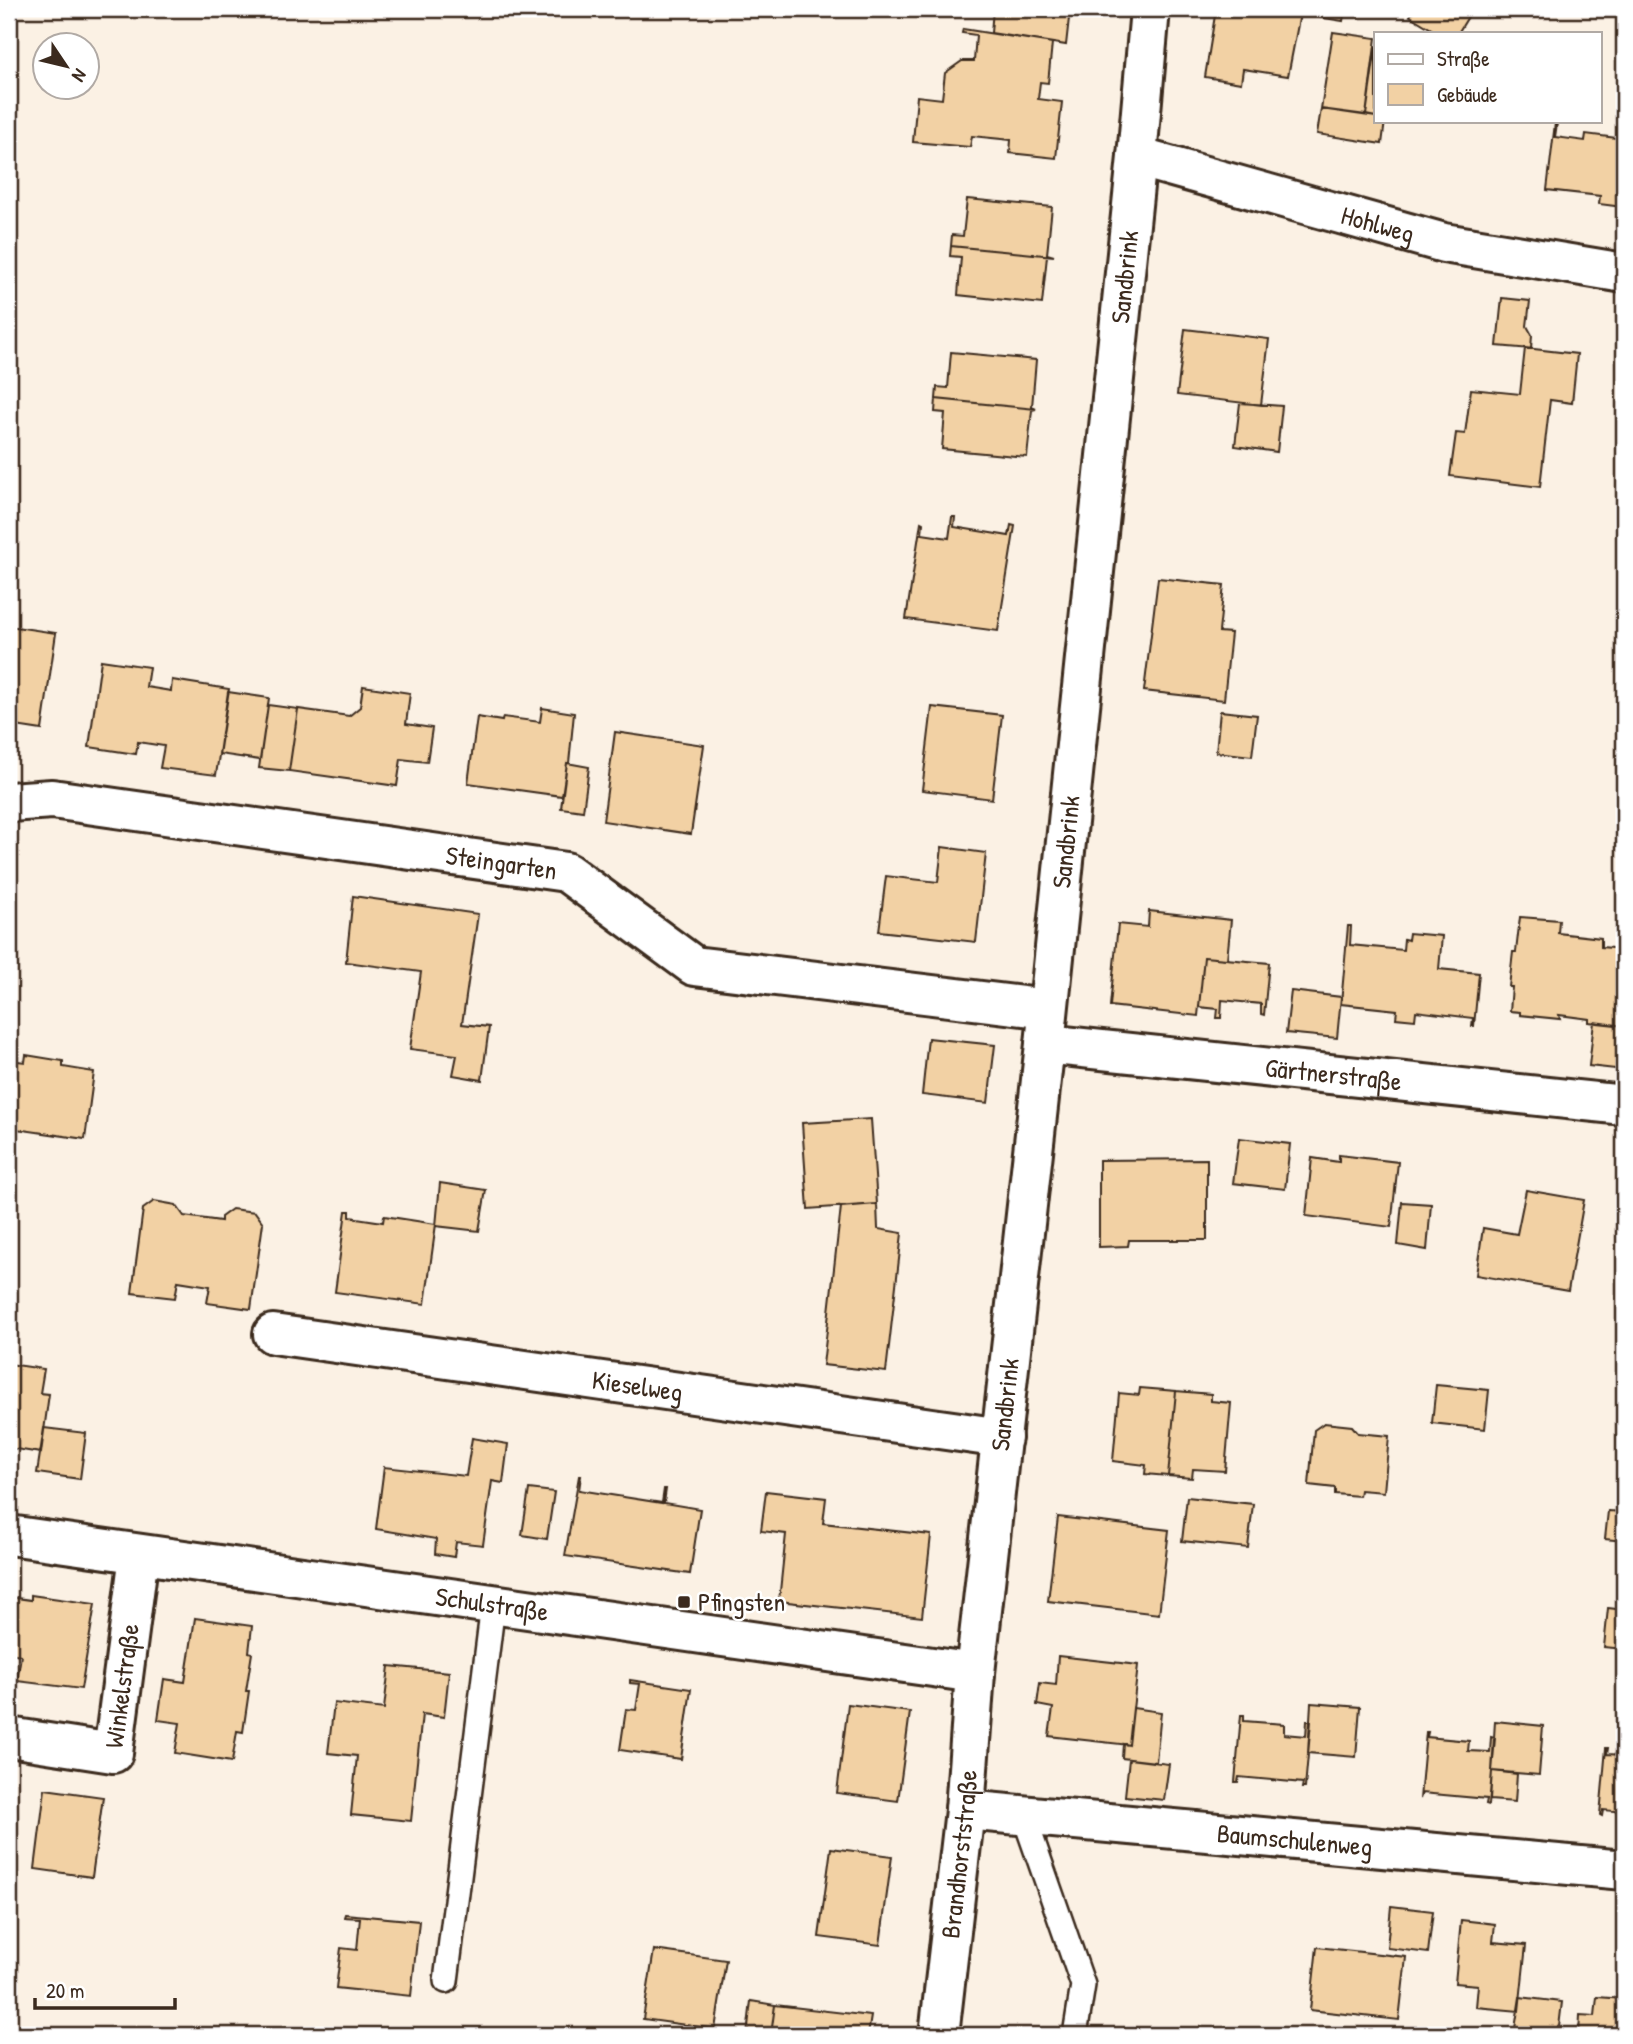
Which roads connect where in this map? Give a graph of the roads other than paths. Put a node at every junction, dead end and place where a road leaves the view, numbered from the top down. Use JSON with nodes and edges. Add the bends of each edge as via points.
{"nodes":[{"id":1,"x":1150,"y":9,"type":"edge"},
{"id":2,"x":1137,"y":157,"type":"junction"},
{"id":3,"x":1624,"y":273,"type":"edge"},
{"id":4,"x":9,"y":802,"type":"edge"},
{"id":5,"x":1046,"y":1026,"type":"junction"},
{"id":6,"x":1624,"y":1105,"type":"edge"},
{"id":7,"x":273,"y":1334,"type":"dead end"},
{"id":8,"x":1002,"y":1438,"type":"junction"},
{"id":9,"x":9,"y":1535,"type":"edge"},
{"id":10,"x":139,"y":1555,"type":"junction"},
{"id":11,"x":493,"y":1605,"type":"junction"},
{"id":12,"x":975,"y":1673,"type":"junction"},
{"id":13,"x":9,"y":1737,"type":"edge"},
{"id":14,"x":965,"y":1810,"type":"junction"},
{"id":15,"x":1024,"y":1815,"type":"junction"},
{"id":16,"x":1624,"y":1870,"type":"edge"},
{"id":17,"x":446,"y":1981,"type":"dead end"},
{"id":18,"x":939,"y":2035,"type":"edge"},
{"id":19,"x":1075,"y":2035,"type":"edge"}],
"edges":[{"from":1,"to":2,"type":"street","name":"Sandbrink"},
{"from":2,"to":3,"type":"street","name":"Hohlweg","via":[[1444,243]]},
{"from":2,"to":5,"type":"street","name":"Sandbrink"},
{"from":4,"to":5,"type":"street","name":"Steingarten","via":[[52,799],[566,872],[694,966]]},
{"from":5,"to":6,"type":"street","name":"Gärtnerstraße"},
{"from":5,"to":8,"type":"street","name":"Sandbrink"},
{"from":7,"to":8,"type":"street","name":"Kieselweg"},
{"from":8,"to":12,"type":"street","name":"Sandbrink"},
{"from":9,"to":10,"type":"street","name":"Schulstraße"},
{"from":10,"to":11,"type":"street","name":"Schulstraße"},
{"from":10,"to":13,"type":"street","name":"Winkelstraße","via":[[113,1753]]},
{"from":11,"to":12,"type":"street","name":"Schulstraße"},
{"from":11,"to":17,"type":"lane"},
{"from":12,"to":14,"type":"street","name":"Brandhorststraße"},
{"from":14,"to":15,"type":"street","name":"Baumschulenweg"},
{"from":14,"to":18,"type":"street","name":"Brandhorststraße"},
{"from":15,"to":16,"type":"street","name":"Baumschulenweg"},
{"from":15,"to":19,"type":"lane","via":[[1083,1985]]}]}
